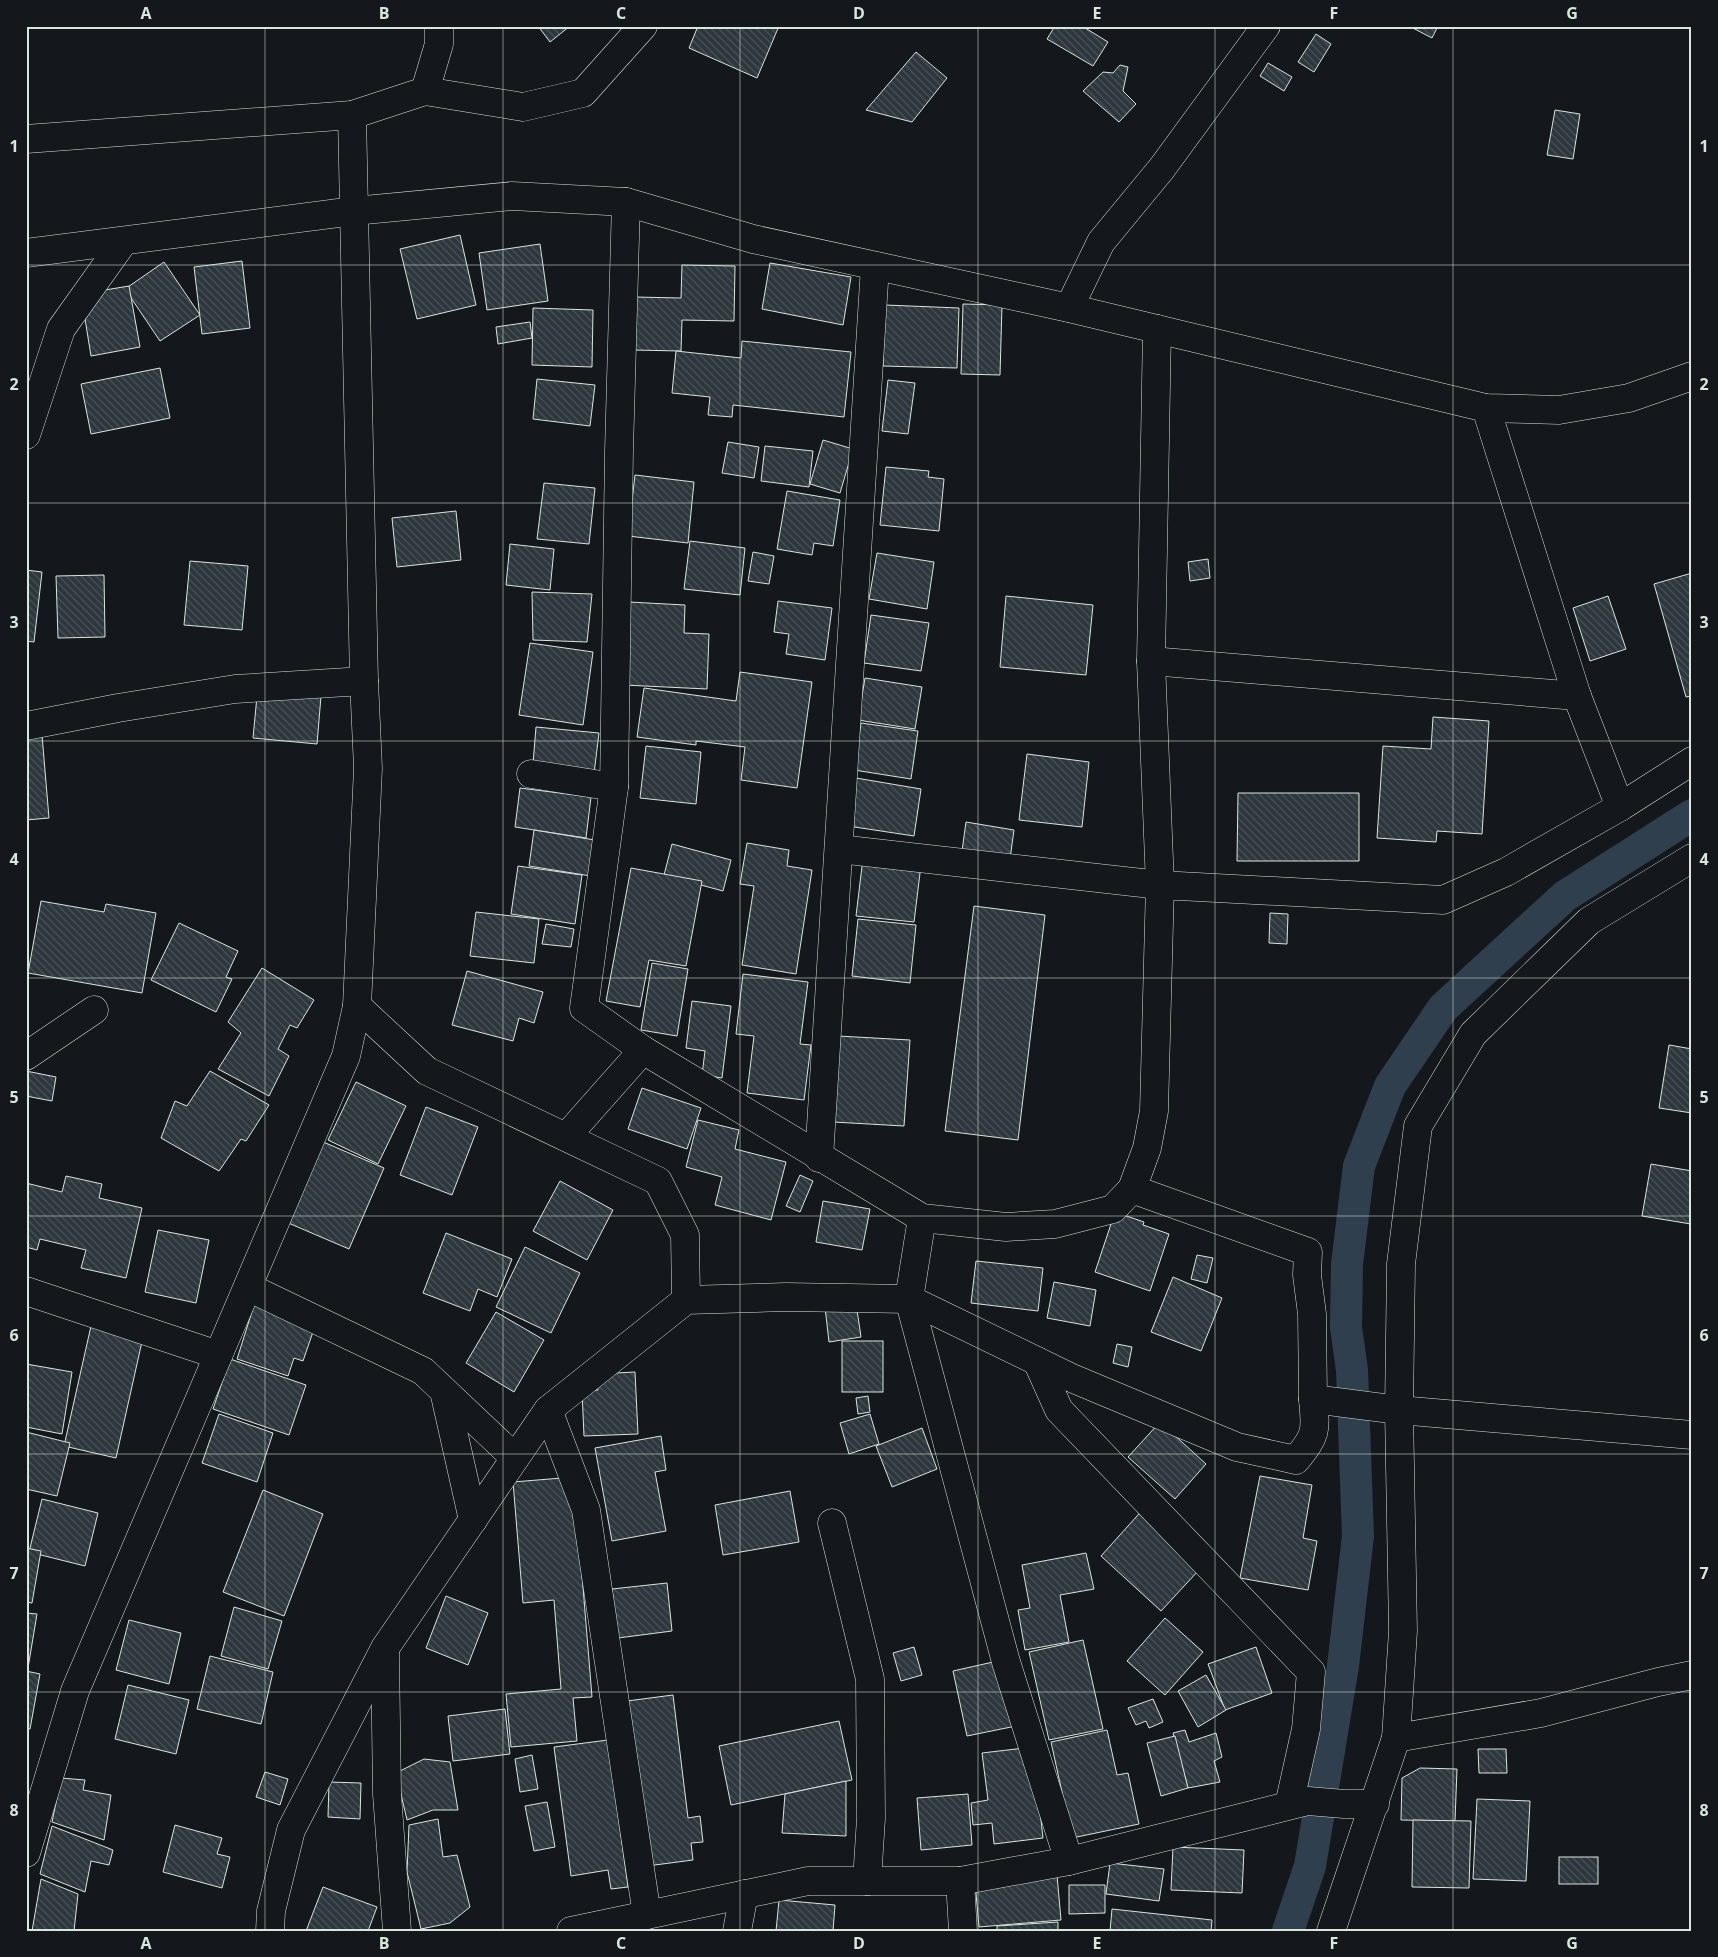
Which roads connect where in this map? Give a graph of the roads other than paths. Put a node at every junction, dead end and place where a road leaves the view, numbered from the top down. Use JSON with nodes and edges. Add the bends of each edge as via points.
{"nodes":[{"id":1,"x":439,"y":26,"type":"edge"},
{"id":2,"x":643,"y":26,"type":"edge"},
{"id":3,"x":1266,"y":26,"type":"edge"},
{"id":4,"x":425,"y":91,"type":"junction"},
{"id":5,"x":352,"y":115,"type":"junction"},
{"id":6,"x":26,"y":139,"type":"edge"},
{"id":7,"x":626,"y":202,"type":"junction"},
{"id":8,"x":354,"y":211,"type":"junction"},
{"id":9,"x":123,"y":242,"type":"junction"},
{"id":10,"x":26,"y":253,"type":"edge"},
{"id":11,"x":875,"y":266,"type":"junction"},
{"id":12,"x":1068,"y":308,"type":"junction"},
{"id":13,"x":1157,"y":329,"type":"junction"},
{"id":14,"x":1692,"y":376,"type":"edge"},
{"id":15,"x":1486,"y":408,"type":"junction"},
{"id":16,"x":26,"y":435,"type":"edge"},
{"id":17,"x":1151,"y":661,"type":"junction"},
{"id":18,"x":364,"y":681,"type":"junction"},
{"id":19,"x":1577,"y":696,"type":"junction"},
{"id":20,"x":26,"y":726,"type":"edge"},
{"id":21,"x":1692,"y":761,"type":"edge"},
{"id":22,"x":531,"y":774,"type":"dead end"},
{"id":23,"x":614,"y":787,"type":"junction"},
{"id":24,"x":1620,"y":807,"type":"junction"},
{"id":25,"x":839,"y":849,"type":"junction"},
{"id":26,"x":1692,"y":858,"type":"edge"},
{"id":27,"x":1160,"y":885,"type":"junction"},
{"id":28,"x":357,"y":1006,"type":"junction"},
{"id":29,"x":94,"y":1010,"type":"dead end"},
{"id":30,"x":643,"y":1050,"type":"junction"},
{"id":31,"x":26,"y":1056,"type":"edge"},
{"id":32,"x":566,"y":1137,"type":"junction"},
{"id":33,"x":820,"y":1158,"type":"junction"},
{"id":34,"x":1132,"y":1189,"type":"junction"},
{"id":35,"x":922,"y":1218,"type":"junction"},
{"id":36,"x":248,"y":1286,"type":"junction"},
{"id":37,"x":26,"y":1291,"type":"edge"},
{"id":38,"x":909,"y":1299,"type":"junction"},
{"id":39,"x":686,"y":1300,"type":"junction"},
{"id":40,"x":218,"y":1355,"type":"junction"},
{"id":41,"x":1037,"y":1361,"type":"junction"},
{"id":42,"x":444,"y":1391,"type":"junction"},
{"id":43,"x":1321,"y":1400,"type":"junction"},
{"id":44,"x":548,"y":1410,"type":"junction"},
{"id":45,"x":1399,"y":1410,"type":"junction"},
{"id":46,"x":1692,"y":1435,"type":"edge"},
{"id":47,"x":515,"y":1458,"type":"junction"},
{"id":48,"x":473,"y":1520,"type":"junction"},
{"id":49,"x":832,"y":1523,"type":"dead end"},
{"id":50,"x":385,"y":1648,"type":"junction"},
{"id":51,"x":1692,"y":1675,"type":"edge"},
{"id":52,"x":1396,"y":1738,"type":"junction"},
{"id":53,"x":1299,"y":1803,"type":"junction"},
{"id":54,"x":1375,"y":1804,"type":"junction"},
{"id":55,"x":26,"y":1853,"type":"edge"},
{"id":56,"x":1069,"y":1861,"type":"junction"},
{"id":57,"x":868,"y":1881,"type":"junction"},
{"id":58,"x":960,"y":1881,"type":"junction"},
{"id":59,"x":744,"y":1894,"type":"junction"},
{"id":60,"x":647,"y":1915,"type":"junction"},
{"id":61,"x":270,"y":1931,"type":"edge"},
{"id":62,"x":397,"y":1931,"type":"edge"},
{"id":63,"x":571,"y":1931,"type":"edge"},
{"id":64,"x":737,"y":1931,"type":"edge"},
{"id":65,"x":963,"y":1931,"type":"edge"},
{"id":66,"x":1331,"y":1931,"type":"edge"}],
"edges":[{"from":1,"to":4,"type":"street","via":[[439,44]]},
{"from":2,"to":4,"type":"street","via":[[583,93],[523,107]]},
{"from":3,"to":12,"type":"street","via":[[1162,168],[1101,242]]},
{"from":4,"to":5,"type":"street"},
{"from":5,"to":6,"type":"street"},
{"from":5,"to":8,"type":"street"},
{"from":7,"to":8,"type":"street","via":[[512,196]]},
{"from":7,"to":11,"type":"street","via":[[753,239]]},
{"from":7,"to":23,"type":"street"},
{"from":8,"to":9,"type":"street"},
{"from":8,"to":18,"type":"street"},
{"from":9,"to":10,"type":"street"},
{"from":9,"to":16,"type":"street","via":[[61,329]]},
{"from":11,"to":12,"type":"street"},
{"from":11,"to":25,"type":"street"},
{"from":12,"to":13,"type":"street"},
{"from":13,"to":15,"type":"street"},
{"from":13,"to":17,"type":"street"},
{"from":14,"to":15,"type":"street","via":[[1629,398],[1559,410]]},
{"from":15,"to":19,"type":"street"},
{"from":17,"to":19,"type":"street"},
{"from":17,"to":27,"type":"street"},
{"from":18,"to":20,"type":"street","via":[[235,689]]},
{"from":18,"to":28,"type":"street","via":[[368,768]]},
{"from":19,"to":24,"type":"street"},
{"from":21,"to":24,"type":"street"},
{"from":22,"to":23,"type":"street"},
{"from":23,"to":30,"type":"street","via":[[584,1008]]},
{"from":24,"to":27,"type":"street","via":[[1506,872],[1443,900]]},
{"from":25,"to":27,"type":"street"},
{"from":25,"to":33,"type":"street"},
{"from":26,"to":45,"type":"street","via":[[1588,921],[1474,1034],[1418,1126],[1401,1264]]},
{"from":27,"to":34,"type":"street","via":[[1154,1111],[1147,1148]]},
{"from":28,"to":32,"type":"street","via":[[427,1071]]},
{"from":28,"to":36,"type":"street","via":[[346,1056]]},
{"from":29,"to":31,"type":"street"},
{"from":30,"to":32,"type":"street"},
{"from":30,"to":33,"type":"street"},
{"from":32,"to":39,"type":"street","via":[[658,1181],[685,1235]]},
{"from":33,"to":35,"type":"street"},
{"from":34,"to":35,"type":"street","via":[[1113,1209],[1055,1224],[1006,1227]]},
{"from":34,"to":43,"type":"street","via":[[1308,1252],[1307,1275]]},
{"from":35,"to":38,"type":"street"},
{"from":36,"to":40,"type":"street"},
{"from":36,"to":42,"type":"street","via":[[422,1371]]},
{"from":37,"to":40,"type":"street"},
{"from":38,"to":39,"type":"street","via":[[786,1296]]},
{"from":38,"to":41,"type":"street"},
{"from":38,"to":56,"type":"street","via":[[1006,1662]]},
{"from":39,"to":44,"type":"street"},
{"from":40,"to":55,"type":"street","via":[[75,1691]]},
{"from":41,"to":43,"type":"street","via":[[1237,1447],[1296,1460],[1310,1444]]},
{"from":41,"to":53,"type":"street","via":[[1058,1410],[1311,1672]]},
{"from":42,"to":47,"type":"street"},
{"from":42,"to":48,"type":"street"},
{"from":43,"to":45,"type":"street"},
{"from":44,"to":47,"type":"street"},
{"from":44,"to":60,"type":"street","via":[[586,1510]]},
{"from":45,"to":46,"type":"street"},
{"from":45,"to":52,"type":"street","via":[[1403,1631]]},
{"from":47,"to":48,"type":"street"},
{"from":48,"to":50,"type":"street"},
{"from":49,"to":57,"type":"street","via":[[870,1679]]},
{"from":50,"to":61,"type":"street","via":[[291,1830],[271,1911]]},
{"from":50,"to":62,"type":"street","via":[[387,1794]]},
{"from":51,"to":52,"type":"street","via":[[1542,1713]]},
{"from":52,"to":54,"type":"street"},
{"from":53,"to":54,"type":"street"},
{"from":53,"to":56,"type":"street"},
{"from":54,"to":66,"type":"street"},
{"from":56,"to":58,"type":"street"},
{"from":57,"to":58,"type":"street"},
{"from":57,"to":59,"type":"street","via":[[808,1881]]},
{"from":58,"to":65,"type":"street"},
{"from":59,"to":60,"type":"street"},
{"from":59,"to":64,"type":"street"},
{"from":60,"to":63,"type":"street"}]}
